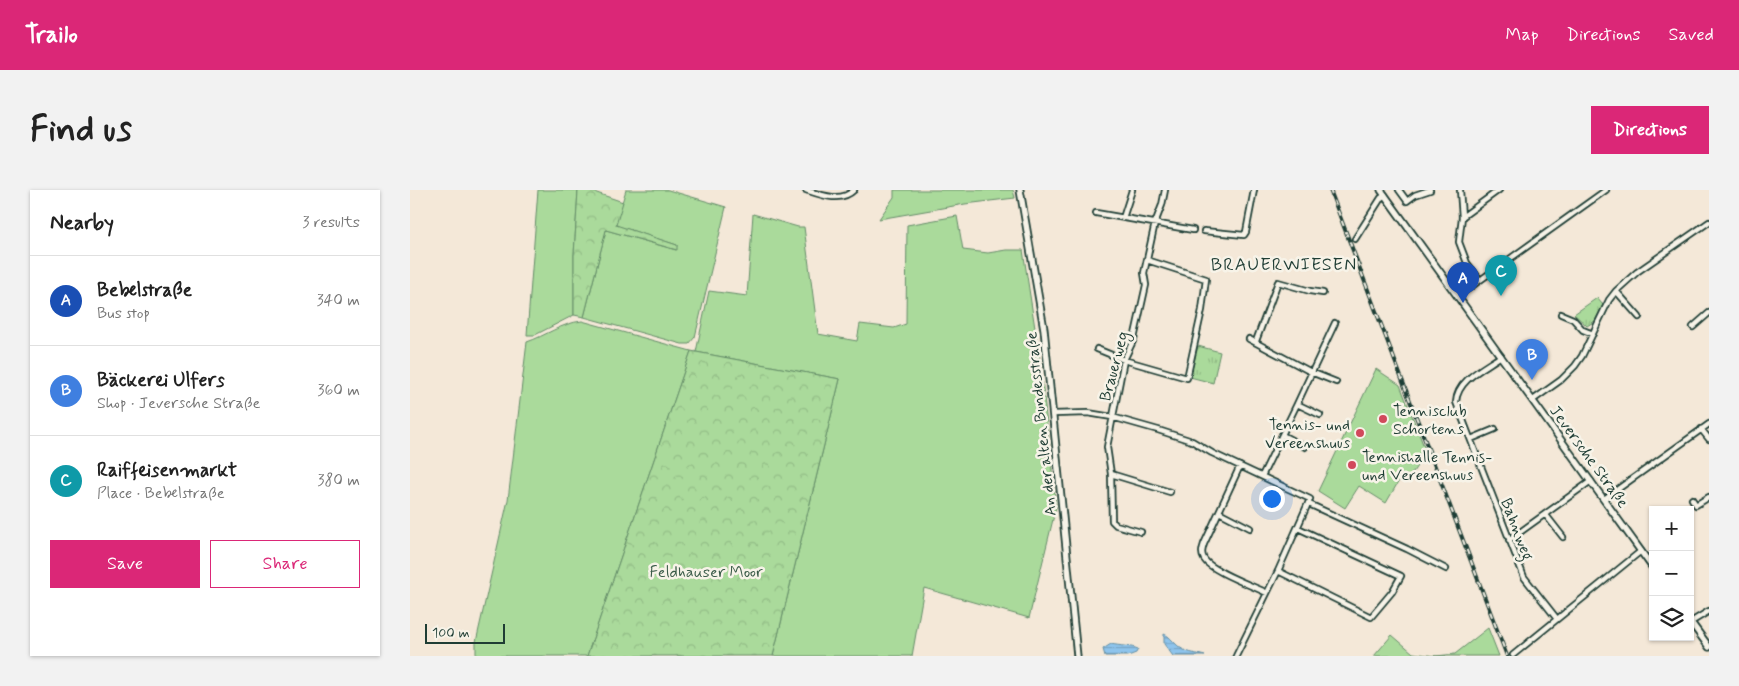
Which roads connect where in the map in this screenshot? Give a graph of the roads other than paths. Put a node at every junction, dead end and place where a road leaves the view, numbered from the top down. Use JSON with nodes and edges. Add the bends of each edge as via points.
{"nodes":[{"id":1,"x":806,"y":190,"type":"edge"},
{"id":2,"x":854,"y":190,"type":"edge"},
{"id":3,"x":1020,"y":190,"type":"edge"},
{"id":4,"x":1132,"y":190,"type":"edge"},
{"id":5,"x":1165,"y":190,"type":"edge"},
{"id":6,"x":1254,"y":190,"type":"edge"},
{"id":7,"x":1399,"y":190,"type":"edge"},
{"id":8,"x":1430,"y":190,"type":"edge"},
{"id":9,"x":1460,"y":190,"type":"edge"},
{"id":10,"x":1499,"y":190,"type":"edge"},
{"id":11,"x":1606,"y":190,"type":"edge"},
{"id":12,"x":1383,"y":193,"type":"edge"},
{"id":13,"x":1096,"y":213,"type":"dead end"},
{"id":14,"x":1462,"y":217,"type":"junction"},
{"id":15,"x":1123,"y":218,"type":"junction"},
{"id":16,"x":1709,"y":222,"type":"edge"},
{"id":17,"x":1155,"y":224,"type":"junction"},
{"id":18,"x":1193,"y":230,"type":"dead end"},
{"id":19,"x":1204,"y":231,"type":"dead end"},
{"id":20,"x":1355,"y":239,"type":"dead end"},
{"id":21,"x":1147,"y":260,"type":"junction"},
{"id":22,"x":1480,"y":280,"type":"junction"},
{"id":23,"x":1616,"y":291,"type":"junction"},
{"id":24,"x":1323,"y":292,"type":"dead end"},
{"id":25,"x":1458,"y":296,"type":"junction"},
{"id":26,"x":1709,"y":313,"type":"edge"},
{"id":27,"x":1561,"y":314,"type":"dead end"},
{"id":28,"x":1639,"y":317,"type":"dead end"},
{"id":29,"x":1335,"y":323,"type":"dead end"},
{"id":30,"x":1693,"y":327,"type":"dead end"},
{"id":31,"x":1593,"y":334,"type":"junction"},
{"id":32,"x":1249,"y":339,"type":"dead end"},
{"id":33,"x":1256,"y":341,"type":"junction"},
{"id":34,"x":1097,"y":350,"type":"dead end"},
{"id":35,"x":1501,"y":356,"type":"junction"},
{"id":36,"x":1124,"y":360,"type":"junction"},
{"id":37,"x":1311,"y":372,"type":"junction"},
{"id":38,"x":1336,"y":382,"type":"dead end"},
{"id":39,"x":1533,"y":400,"type":"junction"},
{"id":40,"x":1297,"y":404,"type":"junction"},
{"id":41,"x":1053,"y":414,"type":"junction"},
{"id":42,"x":1320,"y":415,"type":"dead end"},
{"id":43,"x":1112,"y":417,"type":"junction"},
{"id":44,"x":1709,"y":424,"type":"edge"},
{"id":45,"x":1495,"y":428,"type":"dead end"},
{"id":46,"x":1701,"y":429,"type":"junction"},
{"id":47,"x":1282,"y":435,"type":"junction"},
{"id":48,"x":1470,"y":439,"type":"junction"},
{"id":49,"x":1709,"y":439,"type":"edge"},
{"id":50,"x":1305,"y":447,"type":"dead end"},
{"id":51,"x":1240,"y":466,"type":"junction"},
{"id":52,"x":1111,"y":474,"type":"junction"},
{"id":53,"x":1262,"y":476,"type":"junction"},
{"id":54,"x":1591,"y":481,"type":"junction"},
{"id":55,"x":1170,"y":492,"type":"dead end"},
{"id":56,"x":1709,"y":496,"type":"edge"},
{"id":57,"x":1604,"y":499,"type":"junction"},
{"id":58,"x":1692,"y":499,"type":"dead end"},
{"id":59,"x":1309,"y":504,"type":"junction"},
{"id":60,"x":1219,"y":512,"type":"junction"},
{"id":61,"x":1545,"y":514,"type":"junction"},
{"id":62,"x":1250,"y":528,"type":"dead end"},
{"id":63,"x":1298,"y":528,"type":"junction"},
{"id":64,"x":1141,"y":532,"type":"dead end"},
{"id":65,"x":1563,"y":537,"type":"dead end"},
{"id":66,"x":1509,"y":540,"type":"junction"},
{"id":67,"x":1641,"y":551,"type":"junction"},
{"id":68,"x":1649,"y":562,"type":"edge"},
{"id":69,"x":1446,"y":569,"type":"dead end"},
{"id":70,"x":1278,"y":571,"type":"junction"},
{"id":71,"x":1267,"y":593,"type":"junction"},
{"id":72,"x":1709,"y":611,"type":"edge"},
{"id":73,"x":1557,"y":620,"type":"junction"},
{"id":74,"x":1694,"y":620,"type":"edge"},
{"id":75,"x":1694,"y":626,"type":"edge"},
{"id":76,"x":1709,"y":648,"type":"edge"},
{"id":77,"x":1512,"y":655,"type":"edge"},
{"id":78,"x":1077,"y":656,"type":"edge"},
{"id":79,"x":1236,"y":656,"type":"edge"}],
"edges":[{"from":1,"to":2,"type":"street","via":[[841,197]]},
{"from":3,"to":41,"type":"street","name":"An der alten Bundesstraße","via":[[1044,329]]},
{"from":4,"to":15,"type":"street"},
{"from":5,"to":17,"type":"street","name":"Brauerweg"},
{"from":6,"to":19,"type":"street","via":[[1244,235]]},
{"from":7,"to":8,"type":"street","via":[[1407,201]]},
{"from":9,"to":14,"type":"street"},
{"from":10,"to":14,"type":"street"},
{"from":11,"to":22,"type":"street"},
{"from":12,"to":20,"type":"street"},
{"from":12,"to":25,"type":"street","name":"Jeversche Straße"},
{"from":13,"to":15,"type":"street"},
{"from":14,"to":22,"type":"street","via":[[1459,242],[1467,263]]},
{"from":15,"to":17,"type":"street"},
{"from":16,"to":23,"type":"street","via":[[1637,272]]},
{"from":17,"to":18,"type":"street"},
{"from":17,"to":21,"type":"street","name":"Brauerweg"},
{"from":21,"to":36,"type":"street","name":"Brauerweg","via":[[1146,285],[1134,339]]},
{"from":21,"to":36,"type":"street","via":[[1206,279],[1187,378]]},
{"from":22,"to":25,"type":"street"},
{"from":23,"to":28,"type":"street"},
{"from":23,"to":31,"type":"street"},
{"from":24,"to":33,"type":"street","via":[[1310,292],[1278,282]]},
{"from":25,"to":35,"type":"street","name":"Jeversche Straße"},
{"from":26,"to":30,"type":"street"},
{"from":27,"to":31,"type":"street"},
{"from":29,"to":37,"type":"street"},
{"from":31,"to":39,"type":"street","via":[[1575,366]]},
{"from":32,"to":33,"type":"street"},
{"from":33,"to":37,"type":"street"},
{"from":34,"to":36,"type":"street"},
{"from":35,"to":39,"type":"street","name":"Jeversche Straße"},
{"from":35,"to":48,"type":"street","name":"Bahnweg","via":[[1458,389],[1456,402]]},
{"from":36,"to":43,"type":"street","name":"Brauerweg"},
{"from":37,"to":38,"type":"street"},
{"from":37,"to":40,"type":"street"},
{"from":39,"to":54,"type":"street","name":"Jeversche Straße"},
{"from":40,"to":42,"type":"street"},
{"from":40,"to":47,"type":"street"},
{"from":41,"to":43,"type":"street","via":[[1088,413]]},
{"from":41,"to":78,"type":"street","name":"An der alten Bundesstraße"},
{"from":43,"to":51,"type":"street","via":[[1186,439]]},
{"from":43,"to":52,"type":"street","name":"Brauerweg","via":[[1107,447]]},
{"from":44,"to":46,"type":"street"},
{"from":45,"to":48,"type":"street"},
{"from":46,"to":49,"type":"street"},
{"from":46,"to":57,"type":"street"},
{"from":47,"to":50,"type":"street"},
{"from":47,"to":53,"type":"street"},
{"from":48,"to":66,"type":"street","name":"Bahnweg"},
{"from":51,"to":53,"type":"street"},
{"from":51,"to":60,"type":"street"},
{"from":52,"to":55,"type":"street"},
{"from":52,"to":64,"type":"street","name":"Brauerweg","via":[[1112,521]]},
{"from":53,"to":59,"type":"street","via":[[1310,499]]},
{"from":54,"to":57,"type":"street","name":"Jeversche Straße"},
{"from":54,"to":61,"type":"street"},
{"from":56,"to":58,"type":"street","via":[[1696,505]]},
{"from":57,"to":67,"type":"street","name":"Jeversche Straße"},
{"from":59,"to":63,"type":"street"},
{"from":59,"to":69,"type":"street"},
{"from":60,"to":62,"type":"street"},
{"from":60,"to":71,"type":"street","via":[[1204,544],[1205,561],[1222,573]]},
{"from":61,"to":65,"type":"street"},
{"from":61,"to":66,"type":"street"},
{"from":63,"to":70,"type":"street"},
{"from":63,"to":70,"type":"street","via":[[1401,576],[1372,617]]},
{"from":66,"to":73,"type":"street","name":"Bahnweg","via":[[1524,577]]},
{"from":67,"to":68,"type":"street","name":"Jeversche Straße"},
{"from":67,"to":73,"type":"street"},
{"from":70,"to":71,"type":"street"},
{"from":71,"to":79,"type":"street"},
{"from":72,"to":74,"type":"street"},
{"from":73,"to":77,"type":"street"},
{"from":75,"to":76,"type":"street"}]}
